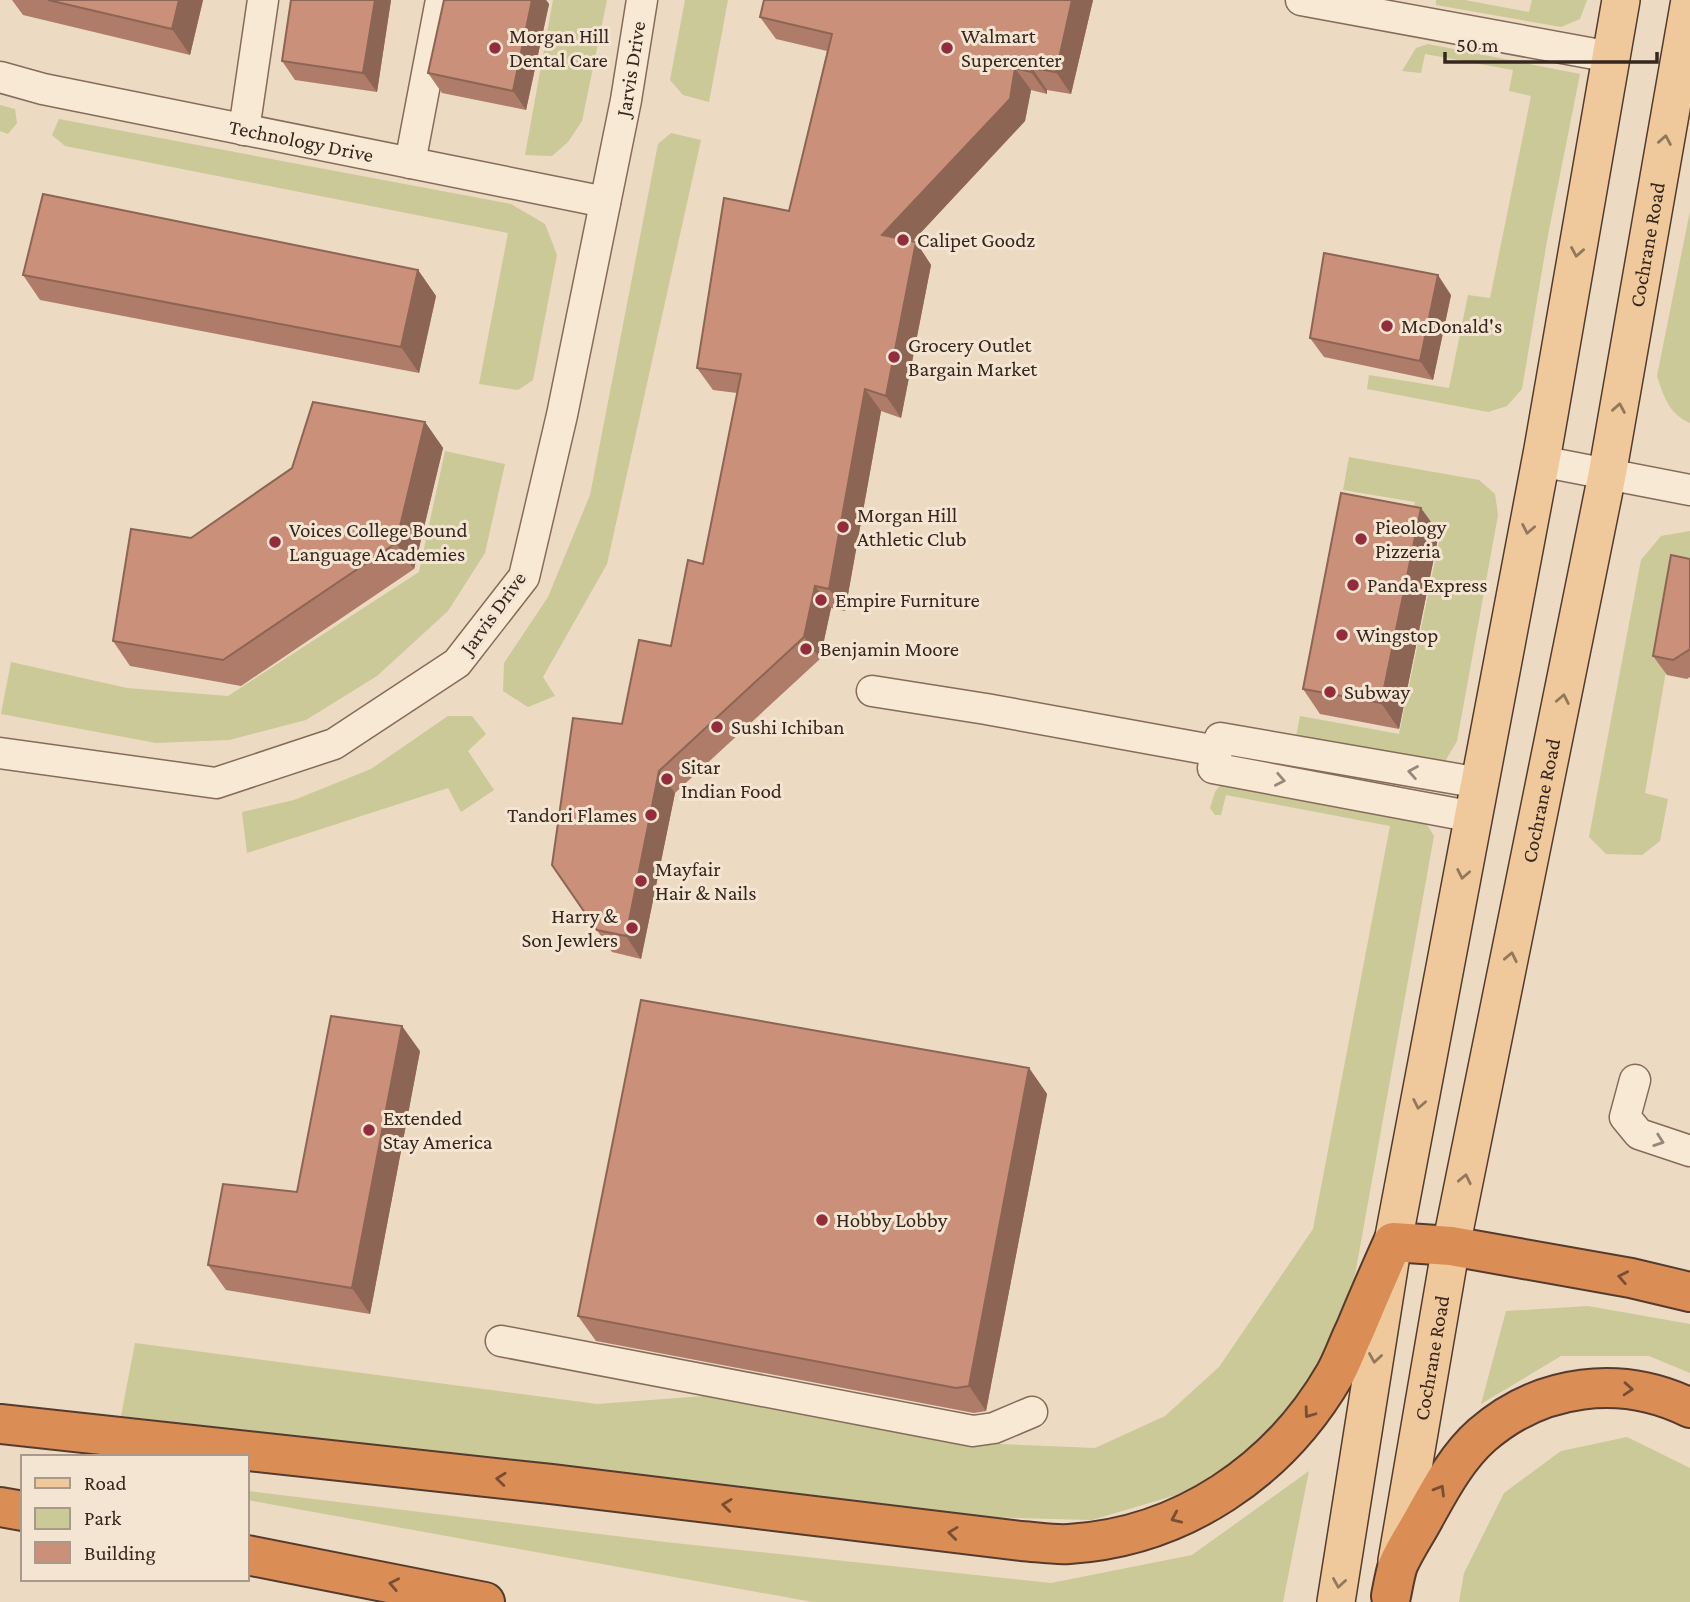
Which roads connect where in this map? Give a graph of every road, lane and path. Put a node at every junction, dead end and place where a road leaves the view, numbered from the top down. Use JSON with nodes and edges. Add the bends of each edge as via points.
{"nodes":[{"id":1,"x":263,"y":0,"type":"edge"},
{"id":2,"x":441,"y":0,"type":"edge"},
{"id":3,"x":642,"y":0,"type":"edge"},
{"id":4,"x":1301,"y":0,"type":"edge"},
{"id":5,"x":1621,"y":0,"type":"edge"},
{"id":6,"x":1690,"y":0,"type":"edge"},
{"id":7,"x":1611,"y":57,"type":"junction"},
{"id":8,"x":0,"y":77,"type":"edge"},
{"id":9,"x":244,"y":130,"type":"junction"},
{"id":10,"x":410,"y":163,"type":"junction"},
{"id":11,"x":605,"y":202,"type":"junction"},
{"id":12,"x":1540,"y":461,"type":"junction"},
{"id":13,"x":1607,"y":475,"type":"junction"},
{"id":14,"x":1690,"y":490,"type":"edge"},
{"id":15,"x":872,"y":691,"type":"dead end"},
{"id":16,"x":0,"y":753,"type":"edge"},
{"id":17,"x":1477,"y":800,"type":"junction"},
{"id":18,"x":1635,"y":1080,"type":"dead end"},
{"id":19,"x":1690,"y":1151,"type":"edge"},
{"id":20,"x":1393,"y":1242,"type":"junction"},
{"id":21,"x":1451,"y":1246,"type":"junction"},
{"id":22,"x":1690,"y":1292,"type":"edge"},
{"id":23,"x":501,"y":1341,"type":"dead end"},
{"id":24,"x":1690,"y":1408,"type":"edge"},
{"id":25,"x":1032,"y":1412,"type":"dead end"},
{"id":26,"x":0,"y":1424,"type":"edge"},
{"id":27,"x":0,"y":1507,"type":"edge"},
{"id":28,"x":21,"y":1511,"type":"edge"},
{"id":29,"x":248,"y":1555,"type":"edge"},
{"id":30,"x":1390,"y":1599,"type":"edge"},
{"id":31,"x":485,"y":1602,"type":"edge"},
{"id":32,"x":1336,"y":1602,"type":"edge"}],
"edges":[{"from":1,"to":9,"type":"street"},
{"from":2,"to":10,"type":"street"},
{"from":3,"to":11,"type":"street","name":"Jarvis Drive"},
{"from":4,"to":7,"type":"street"},
{"from":5,"to":7,"type":"main road"},
{"from":13,"to":6,"type":"main road","name":"Cochrane Road","one_way":true},
{"from":7,"to":12,"type":"main road","one_way":true},
{"from":8,"to":9,"type":"street","name":"Technology Drive"},
{"from":9,"to":10,"type":"street","name":"Technology Drive"},
{"from":10,"to":11,"type":"street","name":"Technology Drive"},
{"from":11,"to":16,"type":"street","name":"Jarvis Drive","via":[[524,577],[457,663],[334,744],[216,783]]},
{"from":12,"to":13,"type":"street"},
{"from":12,"to":17,"type":"main road","one_way":true},
{"from":13,"to":14,"type":"street"},
{"from":21,"to":13,"type":"main road","name":"Cochrane Road","one_way":true},
{"from":15,"to":17,"type":"street"},
{"from":17,"to":20,"type":"main road","one_way":true},
{"from":18,"to":19,"type":"street","one_way":true,"via":[[1625,1117],[1639,1134]]},
{"from":20,"to":21,"type":"highway"},
{"from":20,"to":26,"type":"highway","one_way":true,"via":[[1336,1372],[1308,1416],[1278,1448],[1236,1486],[1198,1508],[1109,1539],[1067,1544],[1021,1541]]},
{"from":20,"to":32,"type":"main road","one_way":true},
{"from":22,"to":21,"type":"highway","one_way":true},
{"from":21,"to":30,"type":"main road","name":"Cochrane Road"},
{"from":23,"to":25,"type":"street","via":[[973,1431]]},
{"from":30,"to":24,"type":"highway","one_way":true,"via":[[1398,1565],[1453,1469],[1480,1436],[1513,1412],[1549,1395],[1589,1387],[1637,1389]]},
{"from":27,"to":28,"type":"highway"},
{"from":31,"to":29,"type":"highway","one_way":true}]}
